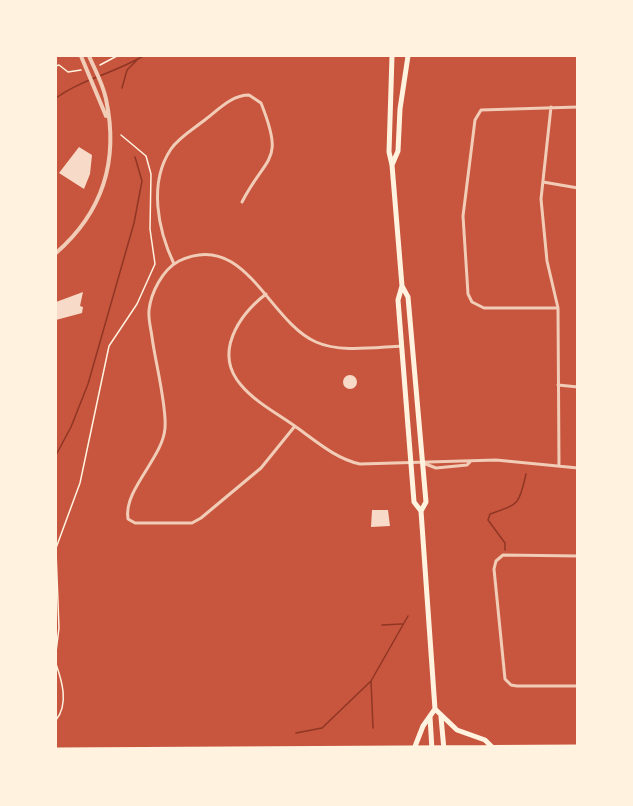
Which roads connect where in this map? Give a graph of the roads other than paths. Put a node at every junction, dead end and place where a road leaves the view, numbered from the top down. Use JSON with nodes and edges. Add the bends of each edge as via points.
{"nodes":[{"id":1,"x":81,"y":56,"type":"edge"},
{"id":2,"x":392,"y":56,"type":"edge"},
{"id":3,"x":408,"y":56,"type":"edge"},
{"id":4,"x":90,"y":57,"type":"edge"},
{"id":5,"x":551,"y":107,"type":"junction"},
{"id":6,"x":578,"y":107,"type":"edge"},
{"id":7,"x":108,"y":119,"type":"junction"},
{"id":8,"x":392,"y":165,"type":"junction"},
{"id":9,"x":543,"y":182,"type":"junction"},
{"id":10,"x":578,"y":188,"type":"edge"},
{"id":11,"x":242,"y":202,"type":"dead end"},
{"id":12,"x":56,"y":252,"type":"edge"},
{"id":13,"x":174,"y":264,"type":"junction"},
{"id":14,"x":402,"y":286,"type":"junction"},
{"id":15,"x":266,"y":294,"type":"junction"},
{"id":16,"x":558,"y":308,"type":"junction"},
{"id":17,"x":402,"y":346,"type":"junction"},
{"id":18,"x":558,"y":385,"type":"junction"},
{"id":19,"x":578,"y":387,"type":"edge"},
{"id":20,"x":295,"y":426,"type":"junction"},
{"id":21,"x":423,"y":463,"type":"junction"},
{"id":22,"x":411,"y":464,"type":"junction"},
{"id":23,"x":559,"y":466,"type":"junction"},
{"id":24,"x":578,"y":468,"type":"edge"},
{"id":25,"x":421,"y":511,"type":"junction"},
{"id":26,"x":578,"y":556,"type":"edge"},
{"id":27,"x":578,"y":686,"type":"edge"},
{"id":28,"x":435,"y":709,"type":"junction"},
{"id":29,"x":430,"y":717,"type":"junction"},
{"id":30,"x":441,"y":717,"type":"junction"},
{"id":31,"x":578,"y":747,"type":"edge"},
{"id":32,"x":493,"y":748,"type":"junction"},
{"id":33,"x":414,"y":749,"type":"junction"},
{"id":34,"x":56,"y":750,"type":"edge"},
{"id":35,"x":432,"y":750,"type":"edge"},
{"id":36,"x":443,"y":750,"type":"edge"}],
"edges":[{"from":1,"to":7,"type":"street"},
{"from":2,"to":8,"type":"main road","via":[[388,128]]},
{"from":3,"to":8,"type":"main road","via":[[398,151]]},
{"from":4,"to":7,"type":"street","via":[[106,98]]},
{"from":5,"to":6,"type":"street"},
{"from":5,"to":9,"type":"street"},
{"from":5,"to":16,"type":"street","via":[[481,110],[475,120],[463,216],[468,294],[472,302],[484,308]]},
{"from":7,"to":12,"type":"street","via":[[111,153],[102,193],[80,229]]},
{"from":8,"to":14,"type":"main road"},
{"from":9,"to":10,"type":"street"},
{"from":9,"to":16,"type":"street","via":[[545,240]]},
{"from":11,"to":13,"type":"street","via":[[266,169],[274,146],[261,103],[249,95],[232,99],[177,142],[164,163],[157,211],[162,237]]},
{"from":13,"to":15,"type":"street","via":[[206,255],[230,260]]},
{"from":13,"to":20,"type":"street","via":[[156,287],[148,314],[165,427],[128,506],[128,519],[135,523],[192,523],[201,518],[261,468]]},
{"from":14,"to":17,"type":"main road","via":[[398,300]]},
{"from":14,"to":21,"type":"main road","via":[[408,297]]},
{"from":15,"to":17,"type":"street","via":[[293,327],[319,344]]},
{"from":15,"to":20,"type":"street","via":[[240,318],[234,331],[229,346],[232,373],[252,396]]},
{"from":16,"to":18,"type":"street"},
{"from":17,"to":22,"type":"main road"},
{"from":18,"to":19,"type":"street"},
{"from":18,"to":23,"type":"street"},
{"from":20,"to":22,"type":"street","via":[[348,461]]},
{"from":21,"to":22,"type":"street"},
{"from":21,"to":23,"type":"street","via":[[466,459]]},
{"from":21,"to":25,"type":"main road","via":[[426,502]]},
{"from":22,"to":25,"type":"main road","via":[[414,502]]},
{"from":23,"to":24,"type":"street"},
{"from":25,"to":28,"type":"main road"},
{"from":26,"to":27,"type":"street","via":[[503,555],[494,569],[505,679],[518,686]]},
{"from":28,"to":29,"type":"main road"},
{"from":28,"to":30,"type":"main road"},
{"from":29,"to":33,"type":"main road"},
{"from":29,"to":35,"type":"main road"},
{"from":30,"to":32,"type":"main road","via":[[460,733],[485,740]]},
{"from":30,"to":36,"type":"main road"},
{"from":31,"to":32,"type":"main road"},
{"from":32,"to":36,"type":"main road"},
{"from":33,"to":34,"type":"main road"},
{"from":33,"to":35,"type":"main road"},
{"from":35,"to":36,"type":"main road"}]}
